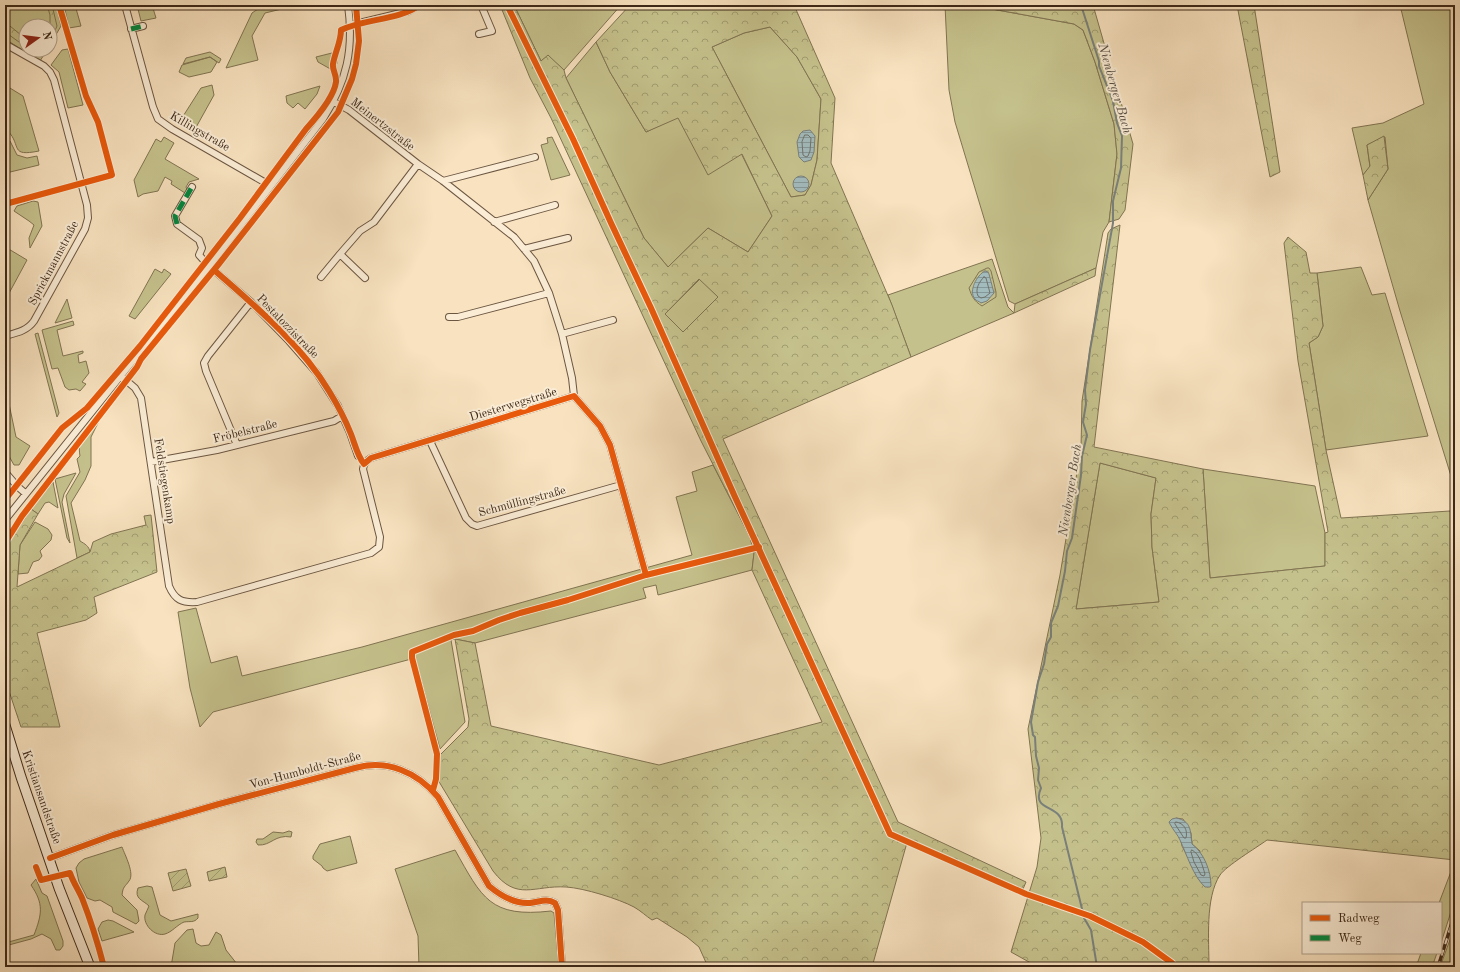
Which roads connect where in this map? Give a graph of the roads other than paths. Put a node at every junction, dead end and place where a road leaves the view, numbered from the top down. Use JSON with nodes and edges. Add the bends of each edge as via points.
{"nodes":[{"id":1,"x":125,"y":5,"type":"edge"},
{"id":2,"x":348,"y":5,"type":"edge"},
{"id":3,"x":420,"y":5,"type":"edge"},
{"id":4,"x":481,"y":5,"type":"edge"},
{"id":5,"x":351,"y":25,"type":"junction"},
{"id":6,"x":142,"y":26,"type":"dead end"},
{"id":7,"x":131,"y":29,"type":"junction"},
{"id":8,"x":479,"y":34,"type":"dead end"},
{"id":9,"x":5,"y":44,"type":"edge"},
{"id":10,"x":334,"y":102,"type":"junction"},
{"id":11,"x":536,"y":157,"type":"dead end"},
{"id":12,"x":418,"y":164,"type":"junction"},
{"id":13,"x":443,"y":182,"type":"junction"},
{"id":14,"x":271,"y":186,"type":"junction"},
{"id":15,"x":192,"y":187,"type":"dead end"},
{"id":16,"x":555,"y":205,"type":"dead end"},
{"id":17,"x":494,"y":222,"type":"junction"},
{"id":18,"x":568,"y":238,"type":"dead end"},
{"id":19,"x":524,"y":249,"type":"junction"},
{"id":20,"x":340,"y":254,"type":"junction"},
{"id":21,"x":209,"y":266,"type":"junction"},
{"id":22,"x":322,"y":277,"type":"dead end"},
{"id":23,"x":365,"y":278,"type":"dead end"},
{"id":24,"x":549,"y":293,"type":"junction"},
{"id":25,"x":251,"y":302,"type":"junction"},
{"id":26,"x":449,"y":317,"type":"dead end"},
{"id":27,"x":613,"y":320,"type":"dead end"},
{"id":28,"x":562,"y":334,"type":"junction"},
{"id":29,"x":5,"y":336,"type":"edge"},
{"id":30,"x":121,"y":376,"type":"junction"},
{"id":31,"x":574,"y":396,"type":"junction"},
{"id":32,"x":342,"y":416,"type":"junction"},
{"id":33,"x":430,"y":441,"type":"junction"},
{"id":34,"x":237,"y":445,"type":"junction"},
{"id":35,"x":358,"y":456,"type":"dead end"},
{"id":36,"x":151,"y":462,"type":"junction"},
{"id":37,"x":5,"y":472,"type":"edge"},
{"id":38,"x":621,"y":485,"type":"junction"},
{"id":39,"x":26,"y":493,"type":"junction"},
{"id":40,"x":6,"y":519,"type":"edge"},
{"id":41,"x":5,"y":527,"type":"edge"},
{"id":42,"x":646,"y":576,"type":"dead end"},
{"id":43,"x":173,"y":596,"type":"joint"},
{"id":44,"x":5,"y":725,"type":"edge"},
{"id":45,"x":50,"y":858,"type":"junction"},
{"id":46,"x":90,"y":967,"type":"edge"},
{"id":47,"x":562,"y":967,"type":"edge"}],
"edges":[{"from":1,"to":7,"type":"street","name":"Killingstraße"},
{"from":2,"to":5,"type":"street"},
{"from":3,"to":5,"type":"street","via":[[409,11]]},
{"from":4,"to":8,"type":"street","via":[[492,31]]},
{"from":5,"to":10,"type":"street","via":[[347,67]]},
{"from":6,"to":7,"type":"street"},
{"from":7,"to":14,"type":"street","name":"Killingstraße","via":[[152,107],[158,119]]},
{"from":9,"to":29,"type":"street","name":"Sprickmannstraße","via":[[44,66],[57,86],[88,214],[85,229],[34,321],[26,329]]},
{"from":10,"to":12,"type":"street","name":"Meinertzstraße","via":[[349,110]]},
{"from":10,"to":14,"type":"street"},
{"from":11,"to":13,"type":"street"},
{"from":12,"to":13,"type":"street","name":"Meinertzstraße"},
{"from":12,"to":20,"type":"street","name":"Meinertzstraße","via":[[374,222],[360,231]]},
{"from":13,"to":17,"type":"street","name":"Meinertzstraße"},
{"from":14,"to":21,"type":"street"},
{"from":15,"to":21,"type":"street","via":[[175,216],[178,224],[199,240],[202,248],[199,255]]},
{"from":16,"to":17,"type":"street"},
{"from":17,"to":19,"type":"street","name":"Meinertzstraße","via":[[514,237]]},
{"from":18,"to":19,"type":"street"},
{"from":19,"to":24,"type":"street","name":"Meinertzstraße","via":[[534,261]]},
{"from":20,"to":22,"type":"street","name":"Meinertzstraße"},
{"from":20,"to":23,"type":"street"},
{"from":21,"to":25,"type":"street","name":"Pestalozzistraße"},
{"from":21,"to":30,"type":"street"},
{"from":24,"to":26,"type":"street","via":[[458,317]]},
{"from":24,"to":28,"type":"street","name":"Meinertzstraße"},
{"from":25,"to":32,"type":"street","name":"Pestalozzistraße","via":[[317,373]]},
{"from":25,"to":34,"type":"street","via":[[204,363]]},
{"from":27,"to":28,"type":"street"},
{"from":28,"to":31,"type":"street","name":"Meinertzstraße"},
{"from":30,"to":36,"type":"street","name":"Feldstiegenkamp","via":[[135,388],[140,398]]},
{"from":30,"to":39,"type":"street"},
{"from":31,"to":33,"type":"street","name":"Diesterwegstraße"},
{"from":31,"to":38,"type":"street","name":"Diesterwegstraße","via":[[597,422],[606,437]]},
{"from":32,"to":34,"type":"street","name":"Fröbelstraße","via":[[334,421]]},
{"from":32,"to":35,"type":"street","name":"Pestalozzistraße"},
{"from":33,"to":38,"type":"street","name":"Schmüllingstraße","via":[[466,518],[477,526]]},
{"from":33,"to":43,"type":"street","name":"Diesterwegstraße","via":[[371,458],[364,464],[365,478],[380,537],[380,544],[375,551],[197,602],[184,602]]},
{"from":34,"to":36,"type":"street","name":"Fröbelstraße"},
{"from":36,"to":43,"type":"street","name":"Feldstiegenkamp","via":[[169,586]]},
{"from":37,"to":39,"type":"street"},
{"from":38,"to":42,"type":"street","name":"Diesterwegstraße"},
{"from":39,"to":40,"type":"street"},
{"from":40,"to":41,"type":"street"},
{"from":44,"to":45,"type":"street","name":"Kristiansandstraße"},
{"from":45,"to":46,"type":"street","name":"Kristiansandstraße"},
{"from":45,"to":47,"type":"street","name":"Von-Humboldt-Straße","via":[[113,835],[219,804],[361,766],[390,766],[401,769],[433,790],[489,886],[498,894],[520,902],[548,900],[555,903],[558,910]]}]}
